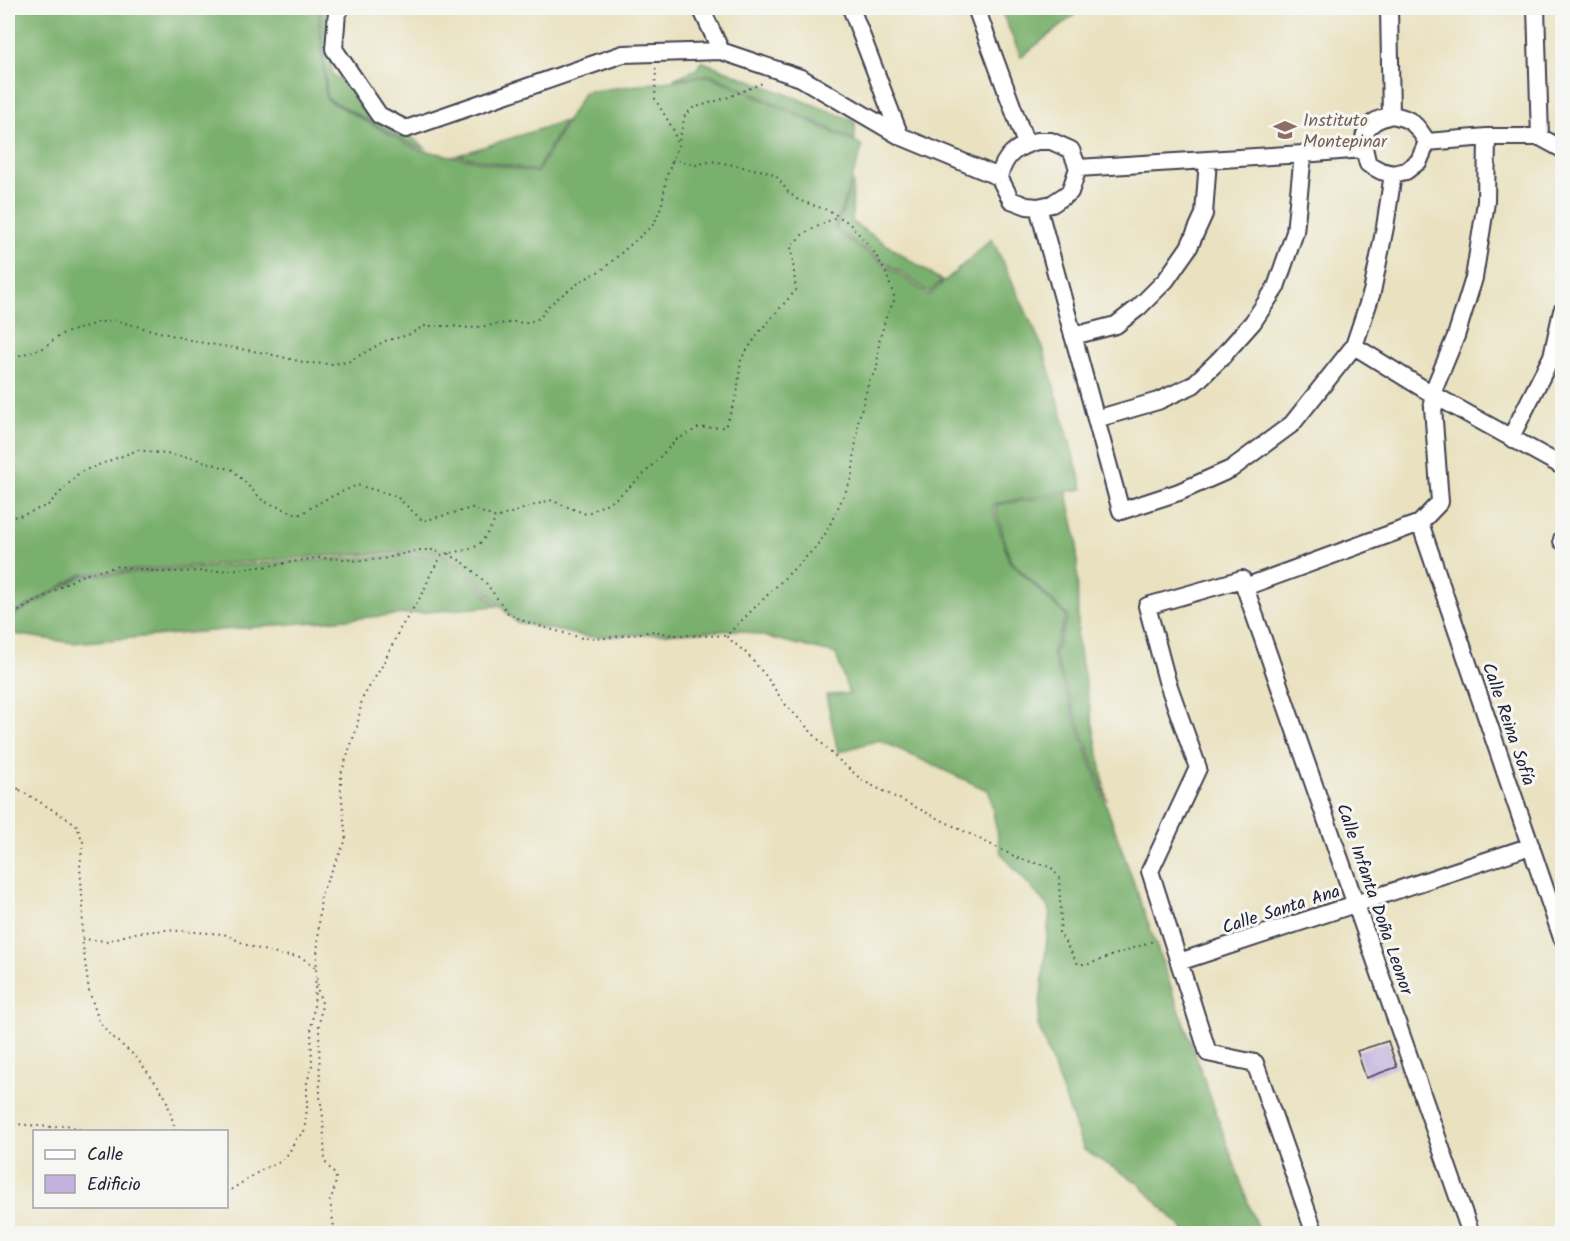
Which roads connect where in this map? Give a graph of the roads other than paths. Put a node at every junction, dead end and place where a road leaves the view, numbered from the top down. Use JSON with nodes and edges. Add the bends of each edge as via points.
{"nodes":[{"id":1,"x":341,"y":8,"type":"edge"},
{"id":2,"x":701,"y":8,"type":"edge"},
{"id":3,"x":851,"y":8,"type":"edge"},
{"id":4,"x":976,"y":8,"type":"edge"},
{"id":5,"x":1389,"y":8,"type":"edge"},
{"id":6,"x":1536,"y":8,"type":"edge"},
{"id":7,"x":721,"y":51,"type":"junction"},
{"id":8,"x":1391,"y":115,"type":"junction"},
{"id":9,"x":900,"y":136,"type":"junction"},
{"id":10,"x":1487,"y":137,"type":"junction"},
{"id":11,"x":1540,"y":137,"type":"junction"},
{"id":12,"x":1426,"y":142,"type":"junction"},
{"id":13,"x":1026,"y":144,"type":"junction"},
{"id":14,"x":1363,"y":149,"type":"junction"},
{"id":15,"x":1563,"y":149,"type":"edge"},
{"id":16,"x":1303,"y":154,"type":"junction"},
{"id":17,"x":1208,"y":160,"type":"junction"},
{"id":18,"x":1078,"y":168,"type":"junction"},
{"id":19,"x":1393,"y":174,"type":"junction"},
{"id":20,"x":999,"y":177,"type":"junction"},
{"id":21,"x":1038,"y":207,"type":"junction"},
{"id":22,"x":1563,"y":311,"type":"edge"},
{"id":23,"x":1073,"y":336,"type":"junction"},
{"id":24,"x":1354,"y":346,"type":"junction"},
{"id":25,"x":1432,"y":394,"type":"junction"},
{"id":26,"x":1096,"y":419,"type":"junction"},
{"id":27,"x":1511,"y":437,"type":"junction"},
{"id":28,"x":1563,"y":466,"type":"edge"},
{"id":29,"x":1419,"y":523,"type":"junction"},
{"id":30,"x":1243,"y":583,"type":"junction"},
{"id":31,"x":1531,"y":846,"type":"junction"},
{"id":32,"x":1357,"y":905,"type":"junction"},
{"id":33,"x":1563,"y":938,"type":"edge"},
{"id":34,"x":1179,"y":962,"type":"junction"},
{"id":35,"x":1315,"y":1233,"type":"edge"},
{"id":36,"x":1471,"y":1233,"type":"edge"}],
"edges":[{"from":1,"to":7,"type":"street","via":[[337,13],[334,49],[379,115],[406,129],[623,54]]},
{"from":2,"to":7,"type":"street"},
{"from":3,"to":9,"type":"street"},
{"from":4,"to":13,"type":"street"},
{"from":5,"to":8,"type":"street"},
{"from":6,"to":11,"type":"street"},
{"from":7,"to":9,"type":"street","via":[[801,78]]},
{"from":8,"to":12,"type":"street","via":[[1404,117],[1418,126]]},
{"from":8,"to":14,"type":"street","via":[[1373,123],[1364,135]]},
{"from":9,"to":20,"type":"street"},
{"from":10,"to":11,"type":"street"},
{"from":10,"to":12,"type":"street"},
{"from":10,"to":25,"type":"street","via":[[1486,202],[1474,278]]},
{"from":11,"to":15,"type":"street"},
{"from":12,"to":19,"type":"street","via":[[1419,161],[1406,171]]},
{"from":13,"to":18,"type":"street","via":[[1051,141],[1071,150]]},
{"from":13,"to":20,"type":"street","via":[[1010,154]]},
{"from":14,"to":16,"type":"street"},
{"from":14,"to":19,"type":"street","via":[[1368,164]]},
{"from":16,"to":17,"type":"street"},
{"from":16,"to":26,"type":"street","via":[[1295,232],[1276,287],[1253,322],[1193,385],[1158,401]]},
{"from":17,"to":18,"type":"street"},
{"from":17,"to":23,"type":"street","via":[[1204,214],[1189,247],[1166,280],[1116,325]]},
{"from":18,"to":21,"type":"street","via":[[1070,192],[1052,204]]},
{"from":19,"to":24,"type":"street","via":[[1372,292]]},
{"from":20,"to":21,"type":"street","via":[[1011,200]]},
{"from":21,"to":23,"type":"street"},
{"from":22,"to":27,"type":"street","via":[[1552,356]]},
{"from":23,"to":26,"type":"street"},
{"from":24,"to":25,"type":"street"},
{"from":24,"to":26,"type":"street","via":[[1292,424],[1232,469],[1121,511]]},
{"from":25,"to":27,"type":"street"},
{"from":25,"to":29,"type":"street","via":[[1440,502]]},
{"from":27,"to":28,"type":"street"},
{"from":29,"to":30,"type":"street"},
{"from":29,"to":31,"type":"street","name":"Calle Reina Sofía"},
{"from":30,"to":32,"type":"street","name":"Calle Infanta Doña Leonor"},
{"from":30,"to":34,"type":"street","via":[[1147,606],[1167,681],[1198,768],[1150,871]]},
{"from":31,"to":32,"type":"street","name":"Calle Santa Ana"},
{"from":31,"to":33,"type":"street","name":"Calle Reina Sofía"},
{"from":32,"to":34,"type":"street","name":"Calle Santa Ana"},
{"from":32,"to":36,"type":"street","name":"Calle Infanta Doña Leonor"},
{"from":34,"to":35,"type":"street","via":[[1208,1053],[1255,1063]]}]}
